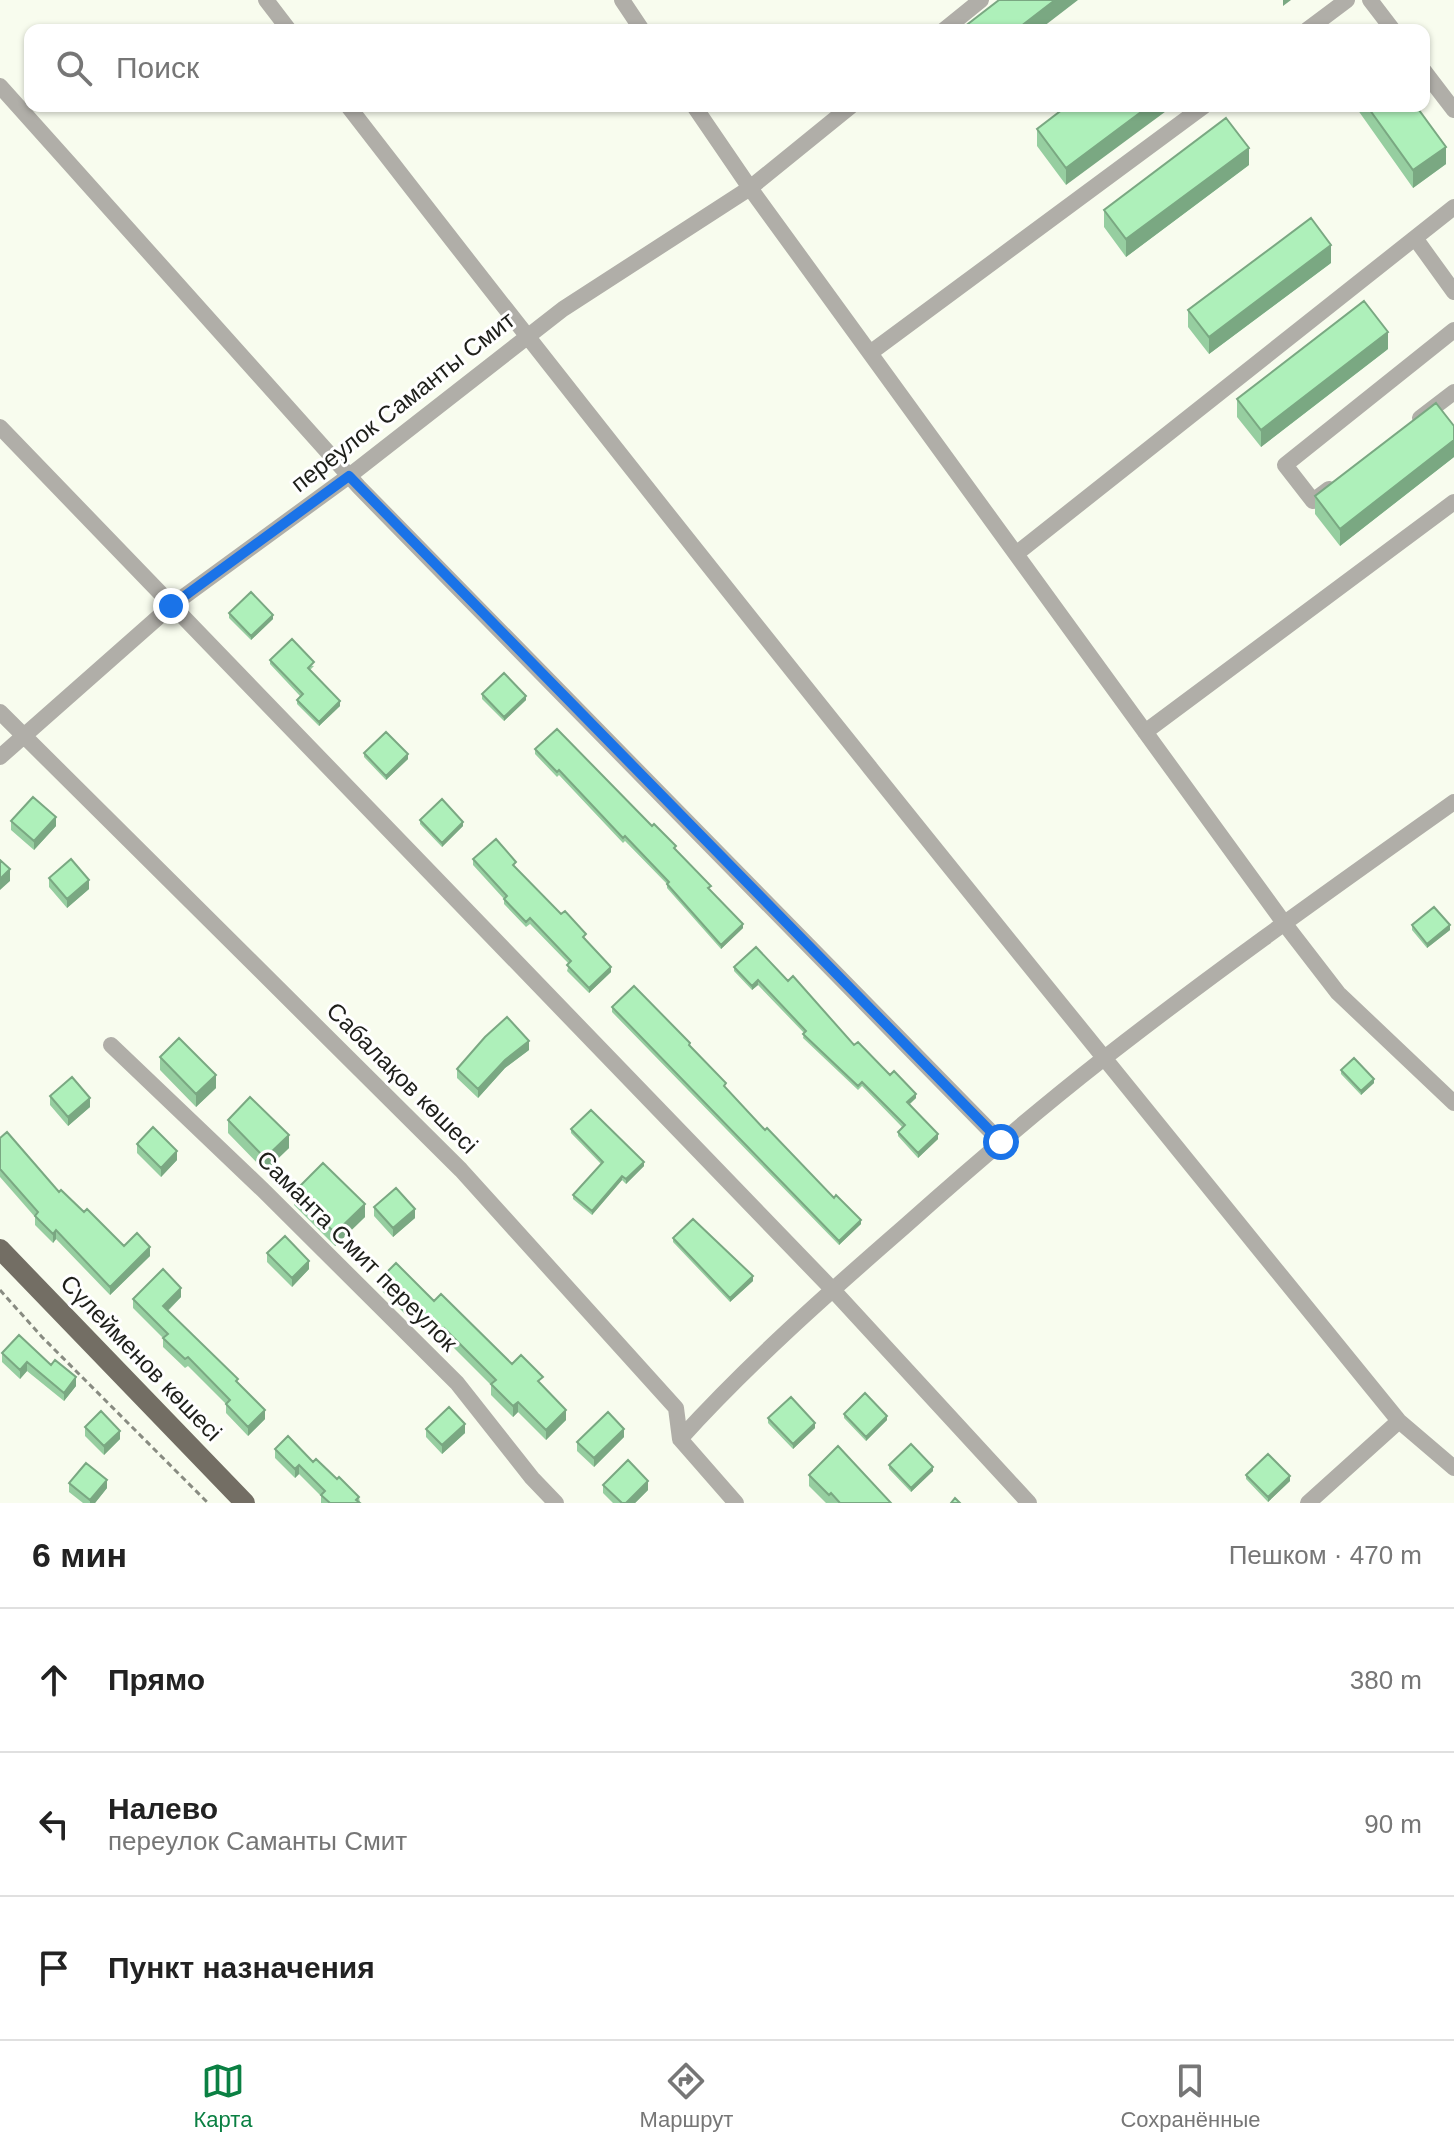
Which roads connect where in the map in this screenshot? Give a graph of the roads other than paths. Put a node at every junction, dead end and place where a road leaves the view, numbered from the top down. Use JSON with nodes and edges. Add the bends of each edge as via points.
{"nodes":[{"id":1,"x":266,"y":0,"type":"edge"},
{"id":2,"x":622,"y":0,"type":"edge"},
{"id":3,"x":981,"y":0,"type":"edge"},
{"id":4,"x":1347,"y":0,"type":"edge"},
{"id":5,"x":1370,"y":0,"type":"edge"},
{"id":6,"x":284,"y":24,"type":"edge"},
{"id":7,"x":638,"y":24,"type":"edge"},
{"id":8,"x":951,"y":24,"type":"edge"},
{"id":9,"x":1315,"y":24,"type":"edge"},
{"id":10,"x":1388,"y":24,"type":"edge"},
{"id":11,"x":1430,"y":79,"type":"edge"},
{"id":12,"x":0,"y":86,"type":"edge"},
{"id":13,"x":1454,"y":110,"type":"edge"},
{"id":14,"x":353,"y":112,"type":"edge"},
{"id":15,"x":698,"y":112,"type":"edge"},
{"id":16,"x":844,"y":112,"type":"edge"},
{"id":17,"x":1196,"y":112,"type":"edge"},
{"id":18,"x":750,"y":188,"type":"junction"},
{"id":19,"x":1454,"y":207,"type":"edge"},
{"id":20,"x":1415,"y":238,"type":"junction"},
{"id":21,"x":1454,"y":292,"type":"edge"},
{"id":22,"x":1454,"y":330,"type":"edge"},
{"id":23,"x":527,"y":338,"type":"junction"},
{"id":24,"x":870,"y":353,"type":"junction"},
{"id":25,"x":1454,"y":392,"type":"edge"},
{"id":26,"x":0,"y":427,"type":"edge"},
{"id":27,"x":1407,"y":428,"type":"edge"},
{"id":28,"x":349,"y":476,"type":"junction"},
{"id":29,"x":1337,"y":483,"type":"edge"},
{"id":30,"x":1454,"y":502,"type":"edge"},
{"id":31,"x":1016,"y":554,"type":"junction"},
{"id":32,"x":171,"y":606,"type":"junction"},
{"id":33,"x":0,"y":712,"type":"edge"},
{"id":34,"x":1145,"y":732,"type":"junction"},
{"id":35,"x":23,"y":736,"type":"junction"},
{"id":36,"x":0,"y":757,"type":"edge"},
{"id":37,"x":1454,"y":802,"type":"edge"},
{"id":38,"x":1284,"y":923,"type":"junction"},
{"id":39,"x":111,"y":1045,"type":"dead end"},
{"id":40,"x":1104,"y":1058,"type":"junction"},
{"id":41,"x":1454,"y":1103,"type":"edge"},
{"id":42,"x":1001,"y":1142,"type":"junction"},
{"id":43,"x":0,"y":1249,"type":"edge"},
{"id":44,"x":832,"y":1289,"type":"junction"},
{"id":45,"x":1399,"y":1421,"type":"junction"},
{"id":46,"x":680,"y":1439,"type":"junction"},
{"id":47,"x":1454,"y":1468,"type":"edge"},
{"id":48,"x":245,"y":1503,"type":"edge"},
{"id":49,"x":556,"y":1503,"type":"edge"},
{"id":50,"x":736,"y":1503,"type":"edge"},
{"id":51,"x":1029,"y":1503,"type":"edge"},
{"id":52,"x":1308,"y":1503,"type":"edge"}],
"edges":[{"from":1,"to":6,"type":"street"},
{"from":2,"to":7,"type":"street"},
{"from":3,"to":8,"type":"street"},
{"from":4,"to":9,"type":"street"},
{"from":5,"to":10,"type":"street"},
{"from":11,"to":13,"type":"street"},
{"from":12,"to":28,"type":"street"},
{"from":14,"to":23,"type":"street"},
{"from":15,"to":18,"type":"street"},
{"from":16,"to":18,"type":"street","name":"переулок Саманты Смит"},
{"from":17,"to":24,"type":"street"},
{"from":18,"to":23,"type":"street","name":"переулок Саманты Смит"},
{"from":18,"to":24,"type":"street"},
{"from":19,"to":20,"type":"street"},
{"from":20,"to":21,"type":"street"},
{"from":20,"to":31,"type":"street"},
{"from":22,"to":29,"type":"street","via":[[1285,465],[1313,501]]},
{"from":23,"to":28,"type":"street","name":"переулок Саманты Смит"},
{"from":23,"to":40,"type":"street"},
{"from":24,"to":31,"type":"street"},
{"from":25,"to":27,"type":"street"},
{"from":26,"to":32,"type":"street"},
{"from":28,"to":32,"type":"street","name":"переулок Саманты Смит"},
{"from":28,"to":42,"type":"street"},
{"from":30,"to":34,"type":"street"},
{"from":31,"to":34,"type":"street"},
{"from":32,"to":35,"type":"street","name":"переулок Саманты Смит"},
{"from":32,"to":44,"type":"street"},
{"from":33,"to":35,"type":"street","name":"Сабалақов көшесі"},
{"from":34,"to":38,"type":"street"},
{"from":35,"to":36,"type":"street","name":"переулок Саманты Смит"},
{"from":35,"to":46,"type":"street","name":"Сабалақов көшесі","via":[[461,1170],[676,1408]]},
{"from":37,"to":38,"type":"street"},
{"from":38,"to":40,"type":"street"},
{"from":38,"to":41,"type":"street","via":[[1338,993]]},
{"from":39,"to":49,"type":"street","name":"Саманта Смит переулок","via":[[457,1383]]},
{"from":40,"to":42,"type":"street"},
{"from":40,"to":45,"type":"street"},
{"from":42,"to":44,"type":"street"},
{"from":43,"to":48,"type":"main road","name":"Сүлейменов көшесі"},
{"from":44,"to":46,"type":"street"},
{"from":44,"to":51,"type":"street"},
{"from":45,"to":47,"type":"street"},
{"from":45,"to":52,"type":"street"},
{"from":46,"to":50,"type":"street","name":"Сабалақов көшесі"}]}
